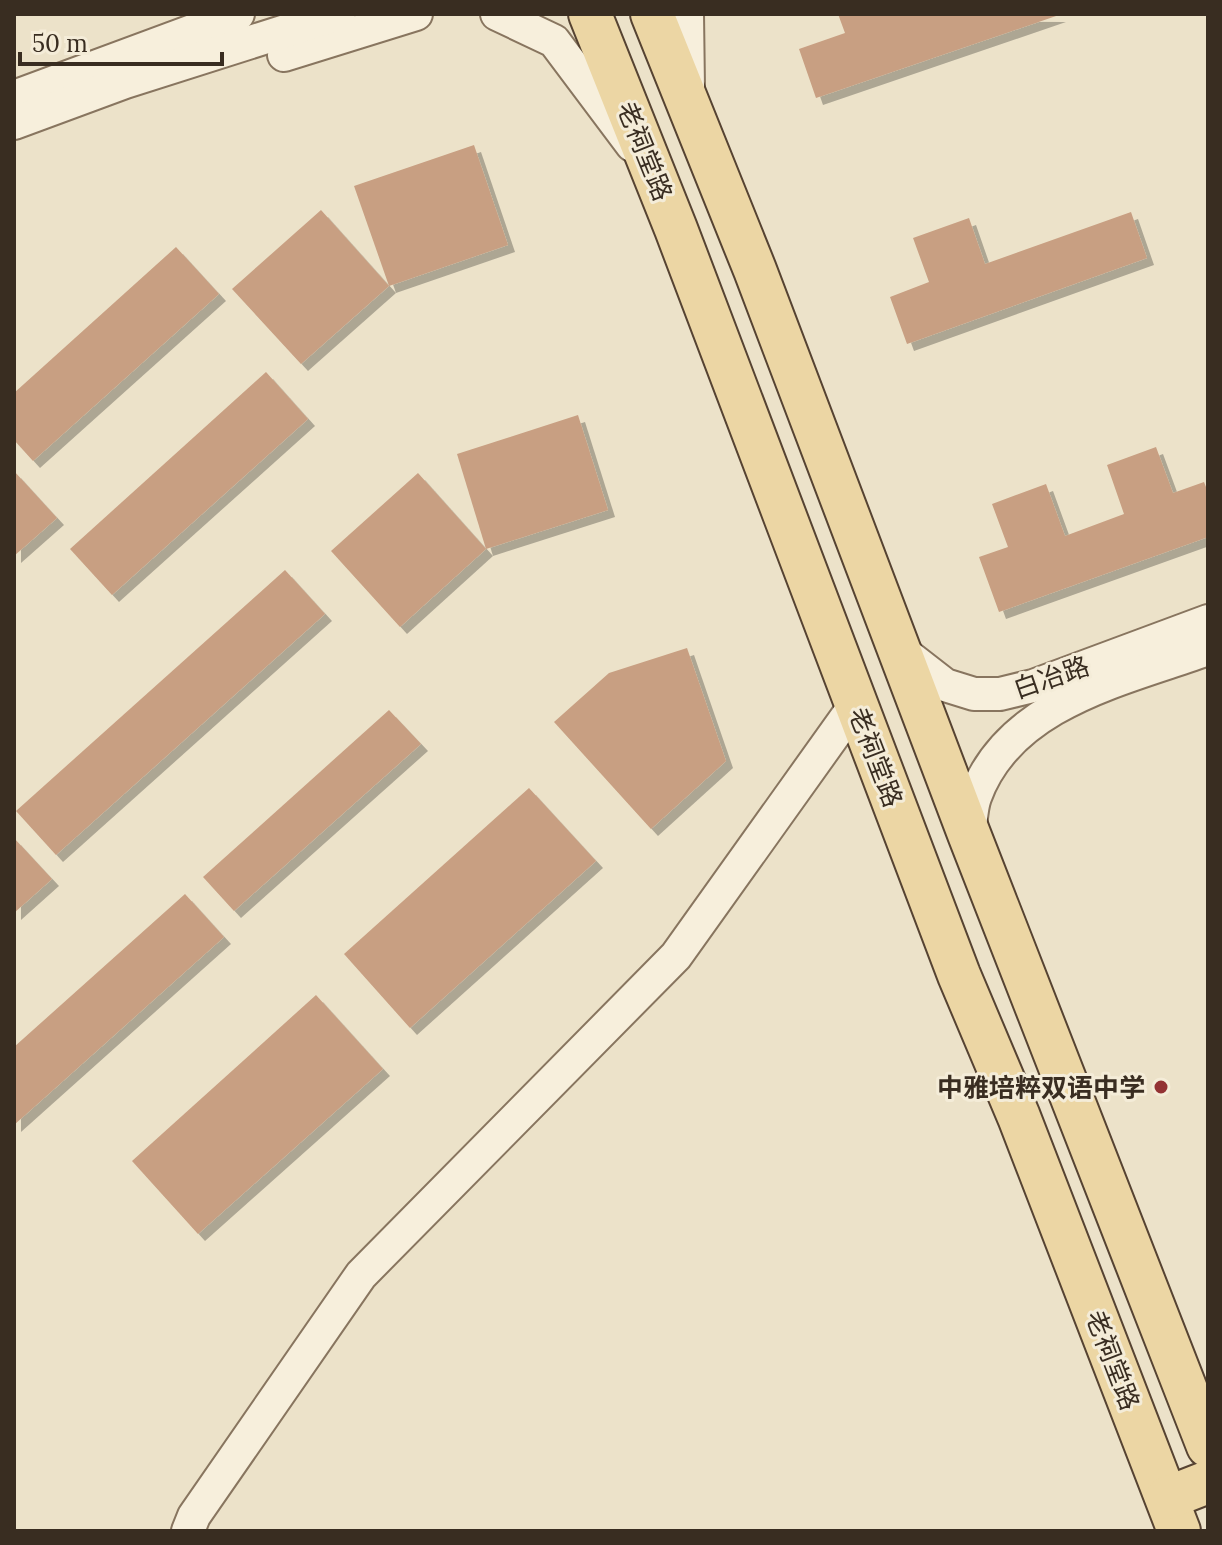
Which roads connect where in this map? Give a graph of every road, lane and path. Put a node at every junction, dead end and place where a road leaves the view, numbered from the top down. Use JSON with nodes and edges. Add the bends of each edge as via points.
{"nodes":[{"id":1,"x":238,"y":14,"type":"edge"},
{"id":2,"x":339,"y":14,"type":"edge"},
{"id":3,"x":416,"y":14,"type":"edge"},
{"id":4,"x":497,"y":14,"type":"edge"},
{"id":5,"x":590,"y":14,"type":"edge"},
{"id":6,"x":652,"y":14,"type":"edge"},
{"id":7,"x":687,"y":14,"type":"edge"},
{"id":8,"x":226,"y":50,"type":"junction"},
{"id":9,"x":14,"y":97,"type":"edge"},
{"id":10,"x":688,"y":104,"type":"junction"},
{"id":11,"x":14,"y":123,"type":"edge"},
{"id":12,"x":654,"y":175,"type":"junction"},
{"id":13,"x":1208,"y":621,"type":"edge"},
{"id":14,"x":1208,"y":649,"type":"edge"},
{"id":15,"x":900,"y":650,"type":"junction"},
{"id":16,"x":856,"y":704,"type":"junction"},
{"id":17,"x":969,"y":834,"type":"junction"},
{"id":18,"x":1208,"y":1446,"type":"edge"},
{"id":19,"x":1208,"y":1482,"type":"edge"},
{"id":20,"x":1173,"y":1515,"type":"edge"},
{"id":21,"x":188,"y":1531,"type":"edge"}],
"edges":[{"from":1,"to":9,"type":"street"},
{"from":2,"to":8,"type":"street"},
{"from":3,"to":8,"type":"street","via":[[268,60]]},
{"from":4,"to":12,"type":"street","via":[[554,41]]},
{"from":5,"to":12,"type":"main road","name":"老祠堂路"},
{"from":6,"to":10,"type":"main road"},
{"from":7,"to":10,"type":"street"},
{"from":8,"to":11,"type":"street"},
{"from":10,"to":15,"type":"main road"},
{"from":12,"to":16,"type":"main road","name":"老祠堂路"},
{"from":13,"to":15,"type":"street","name":"白冶路","via":[[1000,694],[974,694],[945,685]]},
{"from":14,"to":17,"type":"street","name":"白冶路","via":[[1080,695],[1040,717],[1003,750],[985,778],[974,798]]},
{"from":15,"to":17,"type":"main road"},
{"from":16,"to":20,"type":"main road","name":"老祠堂路"},
{"from":16,"to":21,"type":"street","via":[[676,956],[361,1275]]},
{"from":17,"to":18,"type":"main road"},
{"from":19,"to":20,"type":"main road"}]}
